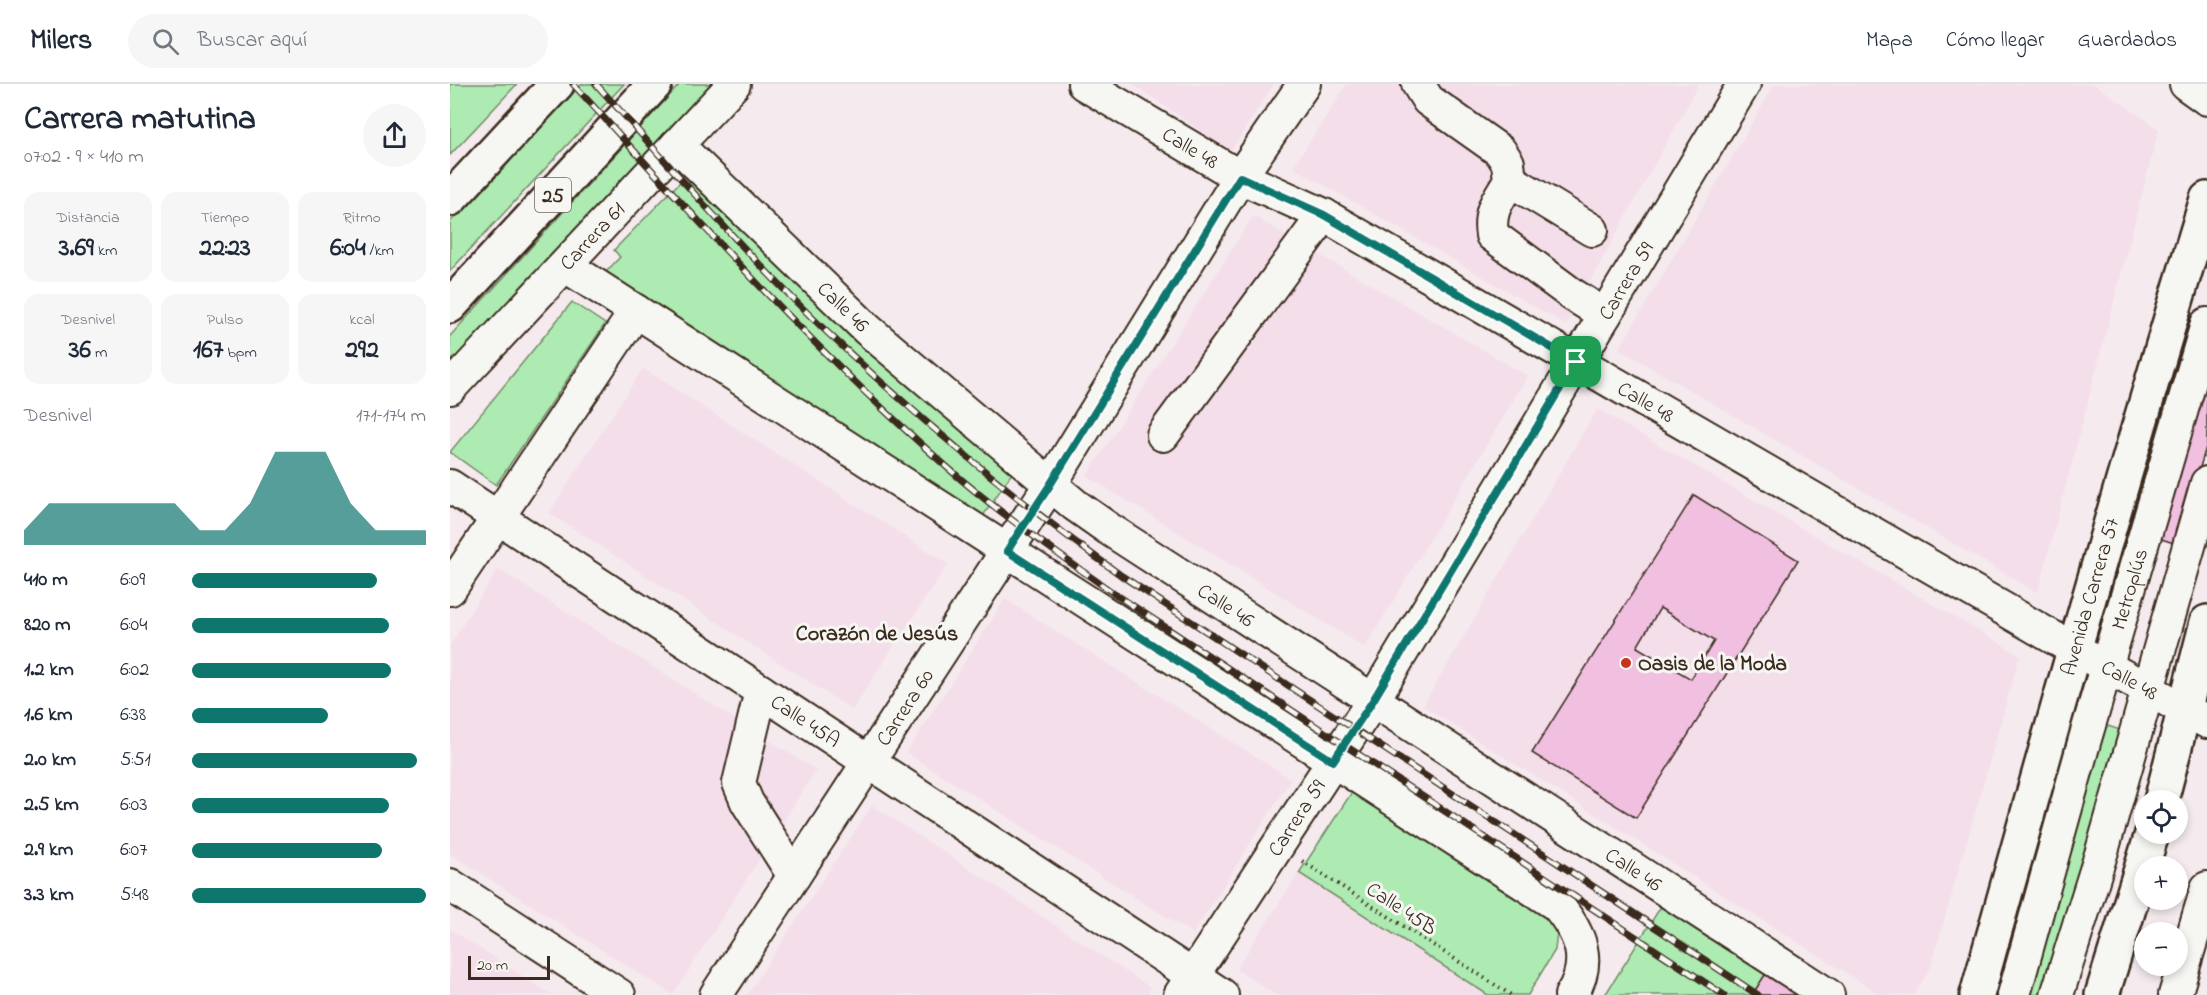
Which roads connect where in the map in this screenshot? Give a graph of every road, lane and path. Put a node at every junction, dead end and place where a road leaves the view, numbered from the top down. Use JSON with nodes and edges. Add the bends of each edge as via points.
{"nodes":[{"id":1,"x":557,"y":84,"type":"edge"},
{"id":2,"x":656,"y":84,"type":"edge"},
{"id":3,"x":734,"y":84,"type":"edge"},
{"id":4,"x":1084,"y":84,"type":"edge"},
{"id":5,"x":1304,"y":84,"type":"edge"},
{"id":6,"x":1418,"y":84,"type":"edge"},
{"id":7,"x":1744,"y":84,"type":"edge"},
{"id":8,"x":2186,"y":84,"type":"edge"},
{"id":9,"x":2207,"y":99,"type":"edge"},
{"id":10,"x":677,"y":145,"type":"junction"},
{"id":11,"x":1240,"y":177,"type":"junction"},
{"id":12,"x":1510,"y":180,"type":"junction"},
{"id":13,"x":450,"y":199,"type":"edge"},
{"id":14,"x":2207,"y":200,"type":"edge"},
{"id":15,"x":1324,"y":215,"type":"junction"},
{"id":16,"x":1592,"y":230,"type":"dead end"},
{"id":17,"x":566,"y":266,"type":"junction"},
{"id":18,"x":450,"y":306,"type":"edge"},
{"id":19,"x":636,"y":311,"type":"junction"},
{"id":20,"x":1605,"y":315,"type":"junction"},
{"id":21,"x":2207,"y":324,"type":"edge"},
{"id":22,"x":1576,"y":362,"type":"junction"},
{"id":23,"x":450,"y":388,"type":"edge"},
{"id":24,"x":1163,"y":435,"type":"dead end"},
{"id":25,"x":2207,"y":483,"type":"edge"},
{"id":26,"x":1050,"y":485,"type":"junction"},
{"id":27,"x":450,"y":486,"type":"edge"},
{"id":28,"x":498,"y":518,"type":"junction"},
{"id":29,"x":1007,"y":551,"type":"junction"},
{"id":30,"x":450,"y":589,"type":"edge"},
{"id":31,"x":2207,"y":621,"type":"edge"},
{"id":32,"x":2073,"y":650,"type":"junction"},
{"id":33,"x":2106,"y":668,"type":"junction"},
{"id":34,"x":2148,"y":690,"type":"junction"},
{"id":35,"x":761,"y":691,"type":"junction"},
{"id":36,"x":1372,"y":702,"type":"junction"},
{"id":37,"x":2196,"y":716,"type":"edge"},
{"id":38,"x":1333,"y":761,"type":"junction"},
{"id":39,"x":868,"y":762,"type":"junction"},
{"id":40,"x":2166,"y":790,"type":"edge"},
{"id":41,"x":2149,"y":844,"type":"edge"},
{"id":42,"x":1278,"y":846,"type":"junction"},
{"id":43,"x":794,"y":876,"type":"junction"},
{"id":44,"x":450,"y":885,"type":"edge"},
{"id":45,"x":2207,"y":888,"type":"edge"},
{"id":46,"x":1981,"y":981,"type":"edge"},
{"id":47,"x":1187,"y":986,"type":"edge"},
{"id":48,"x":619,"y":995,"type":"edge"},
{"id":49,"x":716,"y":995,"type":"edge"},
{"id":50,"x":1222,"y":995,"type":"edge"},
{"id":51,"x":1511,"y":995,"type":"edge"},
{"id":52,"x":1571,"y":995,"type":"edge"},
{"id":53,"x":1828,"y":995,"type":"edge"},
{"id":54,"x":1967,"y":995,"type":"edge"},
{"id":55,"x":2014,"y":995,"type":"edge"},
{"id":56,"x":2057,"y":995,"type":"edge"},
{"id":57,"x":2102,"y":995,"type":"edge"},
{"id":58,"x":2175,"y":995,"type":"edge"}],
"edges":[{"from":1,"to":13,"type":"main road"},
{"from":2,"to":18,"type":"main road","number":"25"},
{"from":3,"to":10,"type":"street","name":"Carrera 61"},
{"from":4,"to":11,"type":"street","name":"Calle 48"},
{"from":5,"to":11,"type":"street","name":"Carrera 60"},
{"from":6,"to":12,"type":"street","via":[[1428,100],[1500,151],[1508,163]]},
{"from":7,"to":20,"type":"street","name":"Carrera 59"},
{"from":8,"to":9,"type":"street"},
{"from":10,"to":17,"type":"street","name":"Carrera 61"},
{"from":10,"to":26,"type":"street","name":"Calle 46","via":[[868,330]]},
{"from":11,"to":15,"type":"street","name":"Calle 48"},
{"from":11,"to":26,"type":"street","name":"Carrera 60"},
{"from":12,"to":16,"type":"street"},
{"from":12,"to":20,"type":"street","via":[[1493,207],[1492,235]]},
{"from":14,"to":32,"type":"main road","name":"Avenida Carrera 57"},
{"from":15,"to":22,"type":"street","name":"Calle 48"},
{"from":15,"to":24,"type":"street"},
{"from":17,"to":19,"type":"street"},
{"from":17,"to":23,"type":"street","name":"Carrera 61"},
{"from":19,"to":28,"type":"street"},
{"from":19,"to":29,"type":"street"},
{"from":20,"to":22,"type":"street","name":"Carrera 59"},
{"from":21,"to":33,"type":"street","name":"Metroplús"},
{"from":22,"to":32,"type":"street","name":"Calle 48"},
{"from":22,"to":36,"type":"street","name":"Carrera 59"},
{"from":25,"to":34,"type":"street"},
{"from":26,"to":29,"type":"street","name":"Carrera 60"},
{"from":26,"to":36,"type":"street","name":"Calle 46","via":[[1109,529]]},
{"from":27,"to":28,"type":"street","name":"Calle 45A"},
{"from":28,"to":30,"type":"street"},
{"from":28,"to":35,"type":"street","name":"Calle 45A"},
{"from":29,"to":38,"type":"street"},
{"from":29,"to":39,"type":"street","name":"Carrera 60"},
{"from":31,"to":37,"type":"main road"},
{"from":32,"to":33,"type":"street","name":"Calle 48"},
{"from":32,"to":46,"type":"main road","name":"Avenida Carrera 57"},
{"from":33,"to":34,"type":"street","name":"Calle 48"},
{"from":33,"to":55,"type":"street","name":"Metroplús"},
{"from":34,"to":37,"type":"street","name":"Calle 48"},
{"from":34,"to":56,"type":"street"},
{"from":35,"to":39,"type":"street","name":"Calle 45A"},
{"from":35,"to":43,"type":"street","via":[[739,783]]},
{"from":36,"to":38,"type":"street","name":"Carrera 59"},
{"from":36,"to":53,"type":"street","name":"Calle 46"},
{"from":37,"to":40,"type":"main road"},
{"from":38,"to":42,"type":"street","name":"Carrera 59"},
{"from":38,"to":52,"type":"street","via":[[1557,905],[1573,925],[1581,946],[1582,966]]},
{"from":39,"to":43,"type":"street","name":"Carrera 60"},
{"from":39,"to":47,"type":"street","name":"Calle 45A"},
{"from":41,"to":57,"type":"main road"},
{"from":42,"to":47,"type":"street","name":"Carrera 59"},
{"from":42,"to":51,"type":"path","name":"Calle 45B"},
{"from":43,"to":49,"type":"street","name":"Carrera 60"},
{"from":44,"to":48,"type":"street"},
{"from":45,"to":58,"type":"street"},
{"from":46,"to":54,"type":"street"},
{"from":47,"to":50,"type":"street","name":"Calle 45A"}]}
